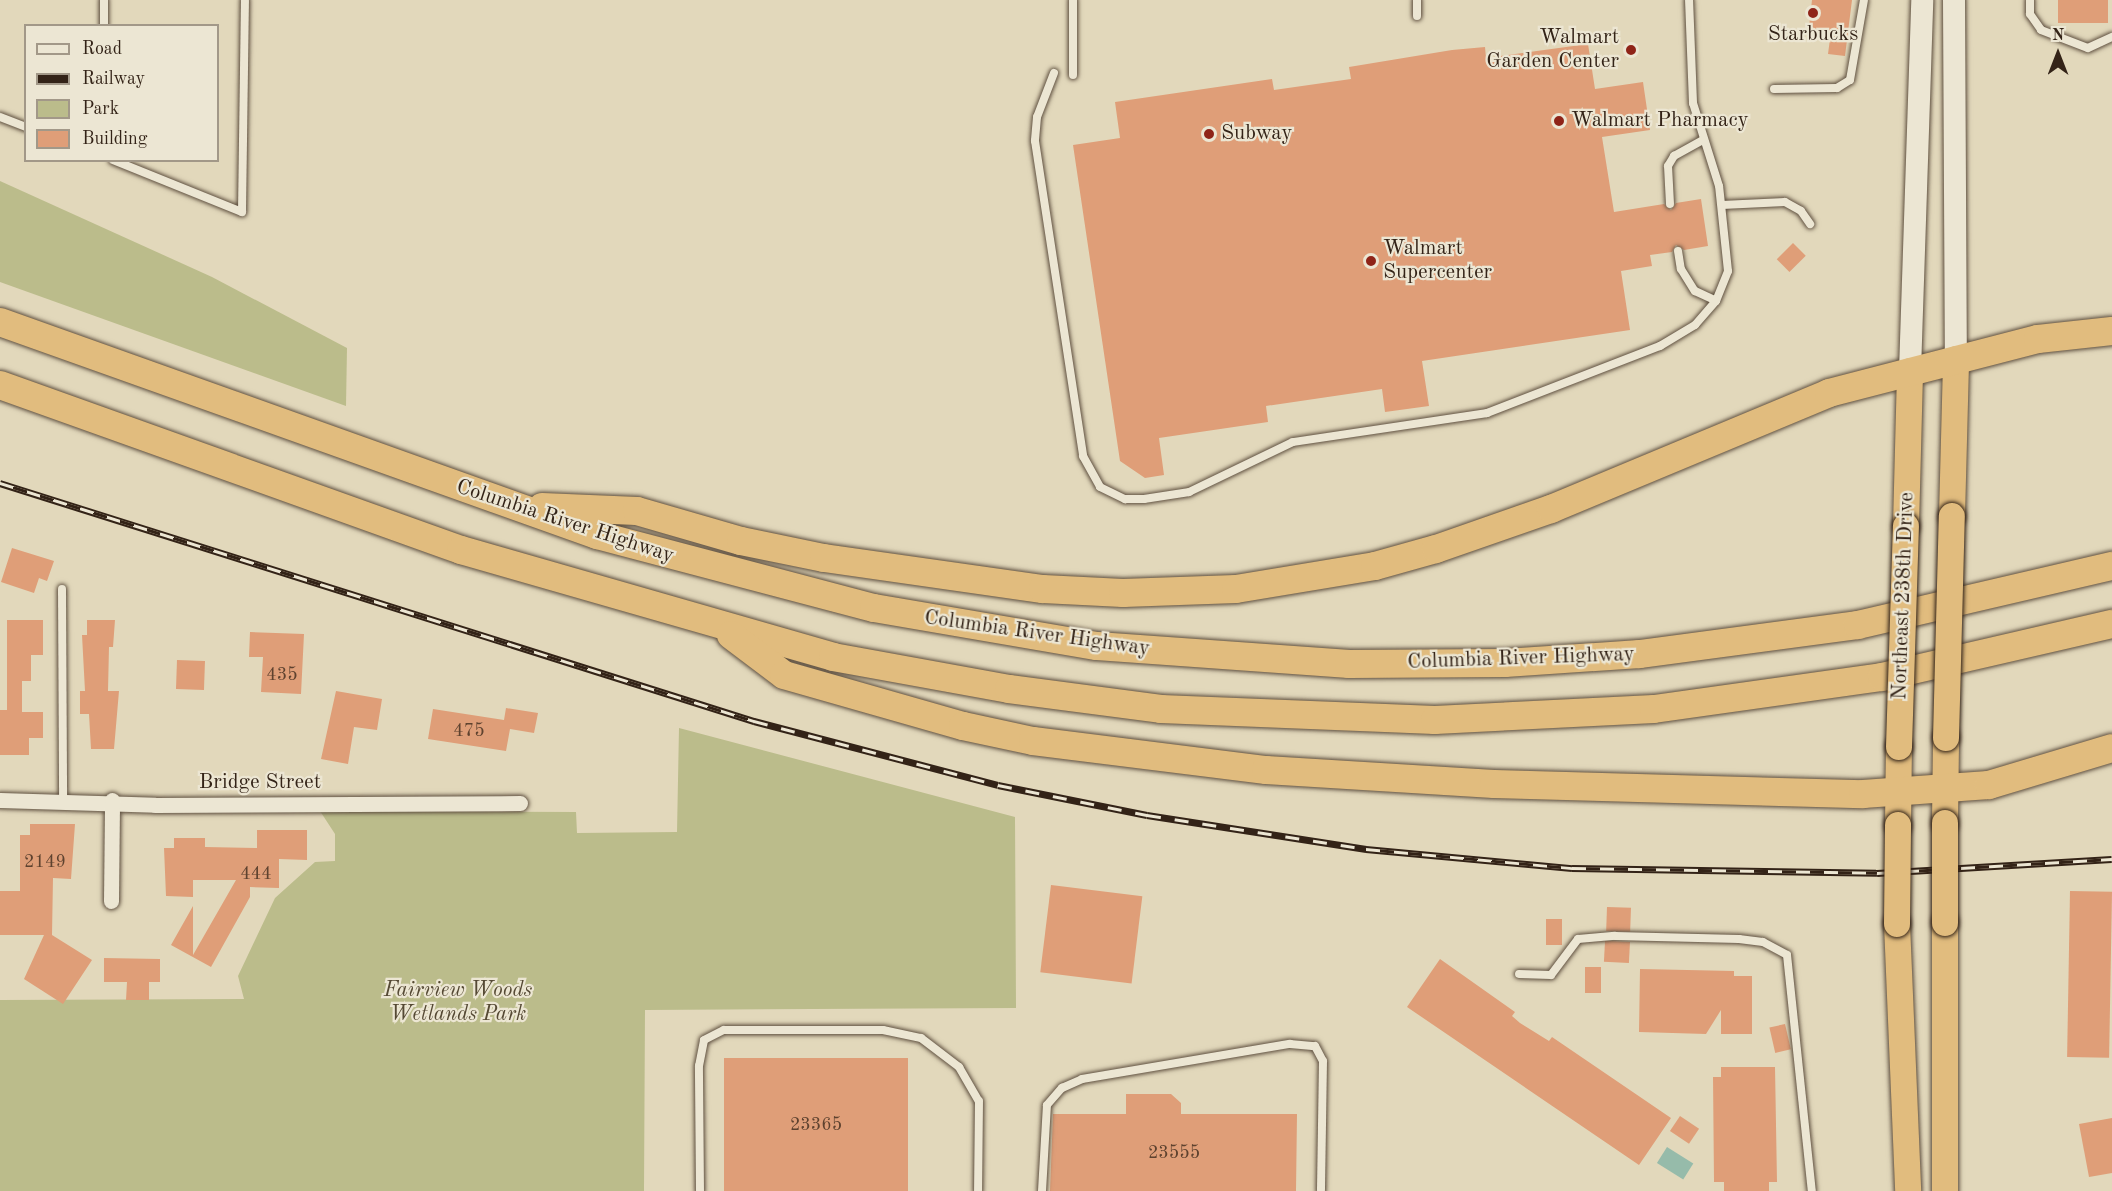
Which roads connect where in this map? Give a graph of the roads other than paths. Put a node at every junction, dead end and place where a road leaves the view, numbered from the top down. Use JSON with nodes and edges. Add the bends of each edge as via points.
{"nodes":[{"id":1,"x":104,"y":0,"type":"edge"},
{"id":2,"x":245,"y":0,"type":"edge"},
{"id":3,"x":1073,"y":0,"type":"edge"},
{"id":4,"x":1417,"y":0,"type":"edge"},
{"id":5,"x":1689,"y":0,"type":"edge"},
{"id":6,"x":1864,"y":0,"type":"edge"},
{"id":7,"x":1922,"y":0,"type":"edge"},
{"id":8,"x":1954,"y":0,"type":"edge"},
{"id":9,"x":2030,"y":0,"type":"edge"},
{"id":10,"x":1417,"y":16,"type":"dead end"},
{"id":11,"x":104,"y":24,"type":"edge"},
{"id":12,"x":2112,"y":37,"type":"edge"},
{"id":13,"x":1054,"y":73,"type":"dead end"},
{"id":14,"x":1073,"y":75,"type":"dead end"},
{"id":15,"x":1774,"y":89,"type":"dead end"},
{"id":16,"x":0,"y":117,"type":"edge"},
{"id":17,"x":24,"y":126,"type":"edge"},
{"id":18,"x":1703,"y":140,"type":"junction"},
{"id":19,"x":118,"y":162,"type":"edge"},
{"id":20,"x":1670,"y":204,"type":"dead end"},
{"id":21,"x":1722,"y":205,"type":"junction"},
{"id":22,"x":1810,"y":224,"type":"dead end"},
{"id":23,"x":1678,"y":251,"type":"dead end"},
{"id":24,"x":1716,"y":301,"type":"junction"},
{"id":25,"x":0,"y":322,"type":"edge"},
{"id":26,"x":2112,"y":331,"type":"edge"},
{"id":27,"x":1956,"y":359,"type":"junction"},
{"id":28,"x":1910,"y":371,"type":"junction"},
{"id":29,"x":0,"y":385,"type":"edge"},
{"id":30,"x":506,"y":506,"type":"junction"},
{"id":31,"x":2112,"y":566,"type":"edge"},
{"id":32,"x":62,"y":589,"type":"dead end"},
{"id":33,"x":718,"y":624,"type":"junction"},
{"id":34,"x":2112,"y":624,"type":"edge"},
{"id":35,"x":2112,"y":748,"type":"edge"},
{"id":36,"x":1945,"y":788,"type":"junction"},
{"id":37,"x":1899,"y":792,"type":"junction"},
{"id":38,"x":0,"y":801,"type":"edge"},
{"id":39,"x":63,"y":801,"type":"junction"},
{"id":40,"x":112,"y":801,"type":"junction"},
{"id":41,"x":520,"y":803,"type":"dead end"},
{"id":42,"x":111,"y":901,"type":"dead end"},
{"id":43,"x":1519,"y":975,"type":"dead end"},
{"id":44,"x":700,"y":1191,"type":"edge"},
{"id":45,"x":978,"y":1191,"type":"edge"},
{"id":46,"x":1042,"y":1191,"type":"edge"},
{"id":47,"x":1321,"y":1191,"type":"edge"},
{"id":48,"x":1812,"y":1191,"type":"edge"},
{"id":49,"x":1908,"y":1191,"type":"edge"},
{"id":50,"x":1945,"y":1191,"type":"edge"}],
"edges":[{"from":1,"to":11,"type":"lane"},
{"from":2,"to":19,"type":"lane","via":[[242,212]]},
{"from":3,"to":14,"type":"lane"},
{"from":4,"to":10,"type":"lane"},
{"from":5,"to":18,"type":"lane","via":[[1693,103]]},
{"from":6,"to":15,"type":"lane","via":[[1850,80],[1837,88]]},
{"from":7,"to":28,"type":"main road","name":"Northeast 238th Drive"},
{"from":8,"to":27,"type":"main road"},
{"from":9,"to":12,"type":"lane","via":[[2030,14],[2041,30],[2088,48]]},
{"from":13,"to":24,"type":"lane","via":[[1037,117],[1035,141],[1083,456],[1100,487],[1125,499],[1189,492],[1293,442],[1487,413],[1660,346],[1695,325]]},
{"from":16,"to":17,"type":"lane"},
{"from":18,"to":20,"type":"lane","via":[[1674,156],[1668,166]]},
{"from":18,"to":21,"type":"lane"},
{"from":21,"to":22,"type":"lane","via":[[1785,202],[1801,211]]},
{"from":21,"to":24,"type":"lane","via":[[1728,271]]},
{"from":23,"to":24,"type":"lane","via":[[1681,269],[1695,291]]},
{"from":25,"to":30,"type":"highway","name":"Columbia River Highway"},
{"from":26,"to":27,"type":"highway","via":[[2038,339]]},
{"from":27,"to":28,"type":"highway"},
{"from":27,"to":36,"type":"highway","bridge":true},
{"from":28,"to":30,"type":"highway","via":[[1829,393],[1551,509],[1436,549],[1352,570],[1236,589],[1043,589],[824,558],[741,541],[637,511]]},
{"from":28,"to":37,"type":"highway","name":"Northeast 238th Drive","bridge":true},
{"from":29,"to":33,"type":"highway","via":[[461,550]]},
{"from":30,"to":31,"type":"highway","name":"Columbia River Highway","via":[[730,573],[927,619],[1097,646],[1283,662],[1505,663],[1714,647],[1905,616]]},
{"from":32,"to":39,"type":"lane"},
{"from":33,"to":34,"type":"highway","via":[[833,657],[1078,699],[1254,715],[1435,720],[1654,709],[1802,691],[1973,659]]},
{"from":33,"to":37,"type":"highway","via":[[784,675],[952,723],[1044,742],[1266,770],[1494,784]]},
{"from":35,"to":36,"type":"highway","via":[[1989,785]]},
{"from":36,"to":37,"type":"highway"},
{"from":36,"to":50,"type":"highway","bridge":true},
{"from":37,"to":49,"type":"highway","name":"Northeast 238th Drive","bridge":true,"via":[[1897,924]]},
{"from":38,"to":39,"type":"street","name":"Bridge Street"},
{"from":39,"to":40,"type":"street","name":"Bridge Street"},
{"from":40,"to":41,"type":"street","name":"Bridge Street","via":[[154,805]]},
{"from":40,"to":42,"type":"street"},
{"from":43,"to":48,"type":"lane","via":[[1551,975],[1578,939],[1615,936],[1739,939],[1763,942],[1787,955]]},
{"from":44,"to":45,"type":"lane","via":[[699,1066],[704,1040],[724,1030],[883,1030],[921,1038],[959,1067],[978,1101]]},
{"from":46,"to":47,"type":"lane","via":[[1047,1105],[1062,1088],[1082,1079],[1304,1044],[1315,1046],[1323,1061]]}]}
